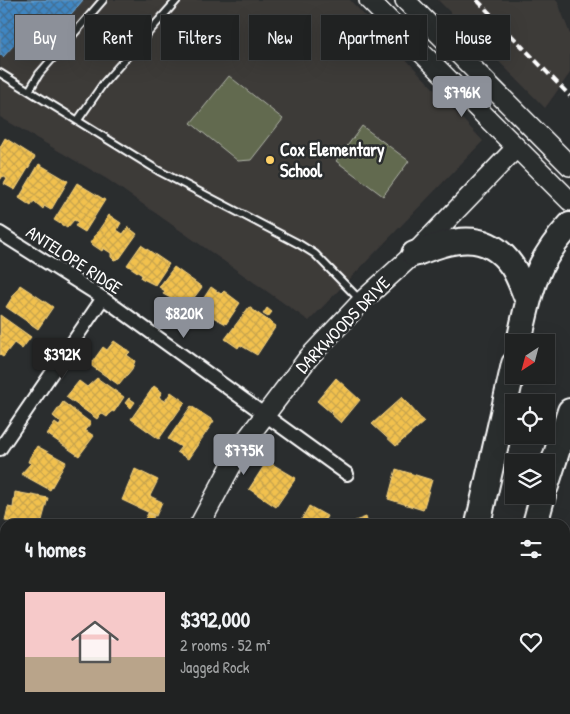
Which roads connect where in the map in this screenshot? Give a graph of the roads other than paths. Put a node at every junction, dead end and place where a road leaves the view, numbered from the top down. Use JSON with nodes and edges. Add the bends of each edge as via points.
{"nodes":[{"id":1,"x":103,"y":0,"type":"edge"},
{"id":2,"x":177,"y":0,"type":"edge"},
{"id":3,"x":370,"y":0,"type":"edge"},
{"id":4,"x":406,"y":0,"type":"edge"},
{"id":5,"x":0,"y":74,"type":"edge"},
{"id":6,"x":29,"y":91,"type":"junction"},
{"id":7,"x":509,"y":104,"type":"junction"},
{"id":8,"x":78,"y":120,"type":"junction"},
{"id":9,"x":516,"y":148,"type":"junction"},
{"id":10,"x":570,"y":166,"type":"edge"},
{"id":11,"x":570,"y":182,"type":"edge"},
{"id":12,"x":570,"y":201,"type":"edge"},
{"id":13,"x":570,"y":225,"type":"edge"},
{"id":14,"x":0,"y":233,"type":"edge"},
{"id":15,"x":414,"y":254,"type":"junction"},
{"id":16,"x":103,"y":298,"type":"junction"},
{"id":17,"x":362,"y":301,"type":"junction"},
{"id":18,"x":528,"y":301,"type":"junction"},
{"id":19,"x":520,"y":334,"type":"edge"},
{"id":20,"x":510,"y":384,"type":"edge"},
{"id":21,"x":570,"y":411,"type":"edge"},
{"id":22,"x":265,"y":414,"type":"junction"},
{"id":23,"x":0,"y":449,"type":"edge"},
{"id":24,"x":555,"y":458,"type":"edge"},
{"id":25,"x":347,"y":474,"type":"dead end"},
{"id":26,"x":203,"y":519,"type":"edge"},
{"id":27,"x":479,"y":519,"type":"edge"}],
"edges":[{"from":1,"to":6,"type":"lane","via":[[39,74]]},
{"from":2,"to":8,"type":"lane","via":[[103,84]]},
{"from":3,"to":9,"type":"main road"},
{"from":4,"to":7,"type":"main road"},
{"from":5,"to":6,"type":"lane"},
{"from":6,"to":8,"type":"lane"},
{"from":7,"to":9,"type":"main road","via":[[517,127]]},
{"from":7,"to":10,"type":"main road"},
{"from":8,"to":17,"type":"lane","via":[[159,171],[315,254]]},
{"from":9,"to":11,"type":"main road","via":[[538,152]]},
{"from":9,"to":12,"type":"main road"},
{"from":9,"to":15,"type":"main road","name":"DARKWOODS DRIVE"},
{"from":13,"to":18,"type":"highway","via":[[539,267]]},
{"from":14,"to":16,"type":"street","name":"ANTELOPE RIDGE"},
{"from":15,"to":17,"type":"main road","name":"DARKWOODS DRIVE"},
{"from":15,"to":18,"type":"highway","via":[[463,239],[483,242],[511,265]]},
{"from":16,"to":22,"type":"street","name":"ANTELOPE RIDGE"},
{"from":16,"to":23,"type":"street"},
{"from":17,"to":22,"type":"main road","name":"DARKWOODS DRIVE","via":[[309,356]]},
{"from":18,"to":19,"type":"highway"},
{"from":20,"to":27,"type":"highway"},
{"from":21,"to":24,"type":"highway"},
{"from":22,"to":25,"type":"street","name":"ANTELOPE RIDGE"},
{"from":22,"to":26,"type":"main road","name":"DARKWOODS DRIVE","via":[[243,444]]}]}
